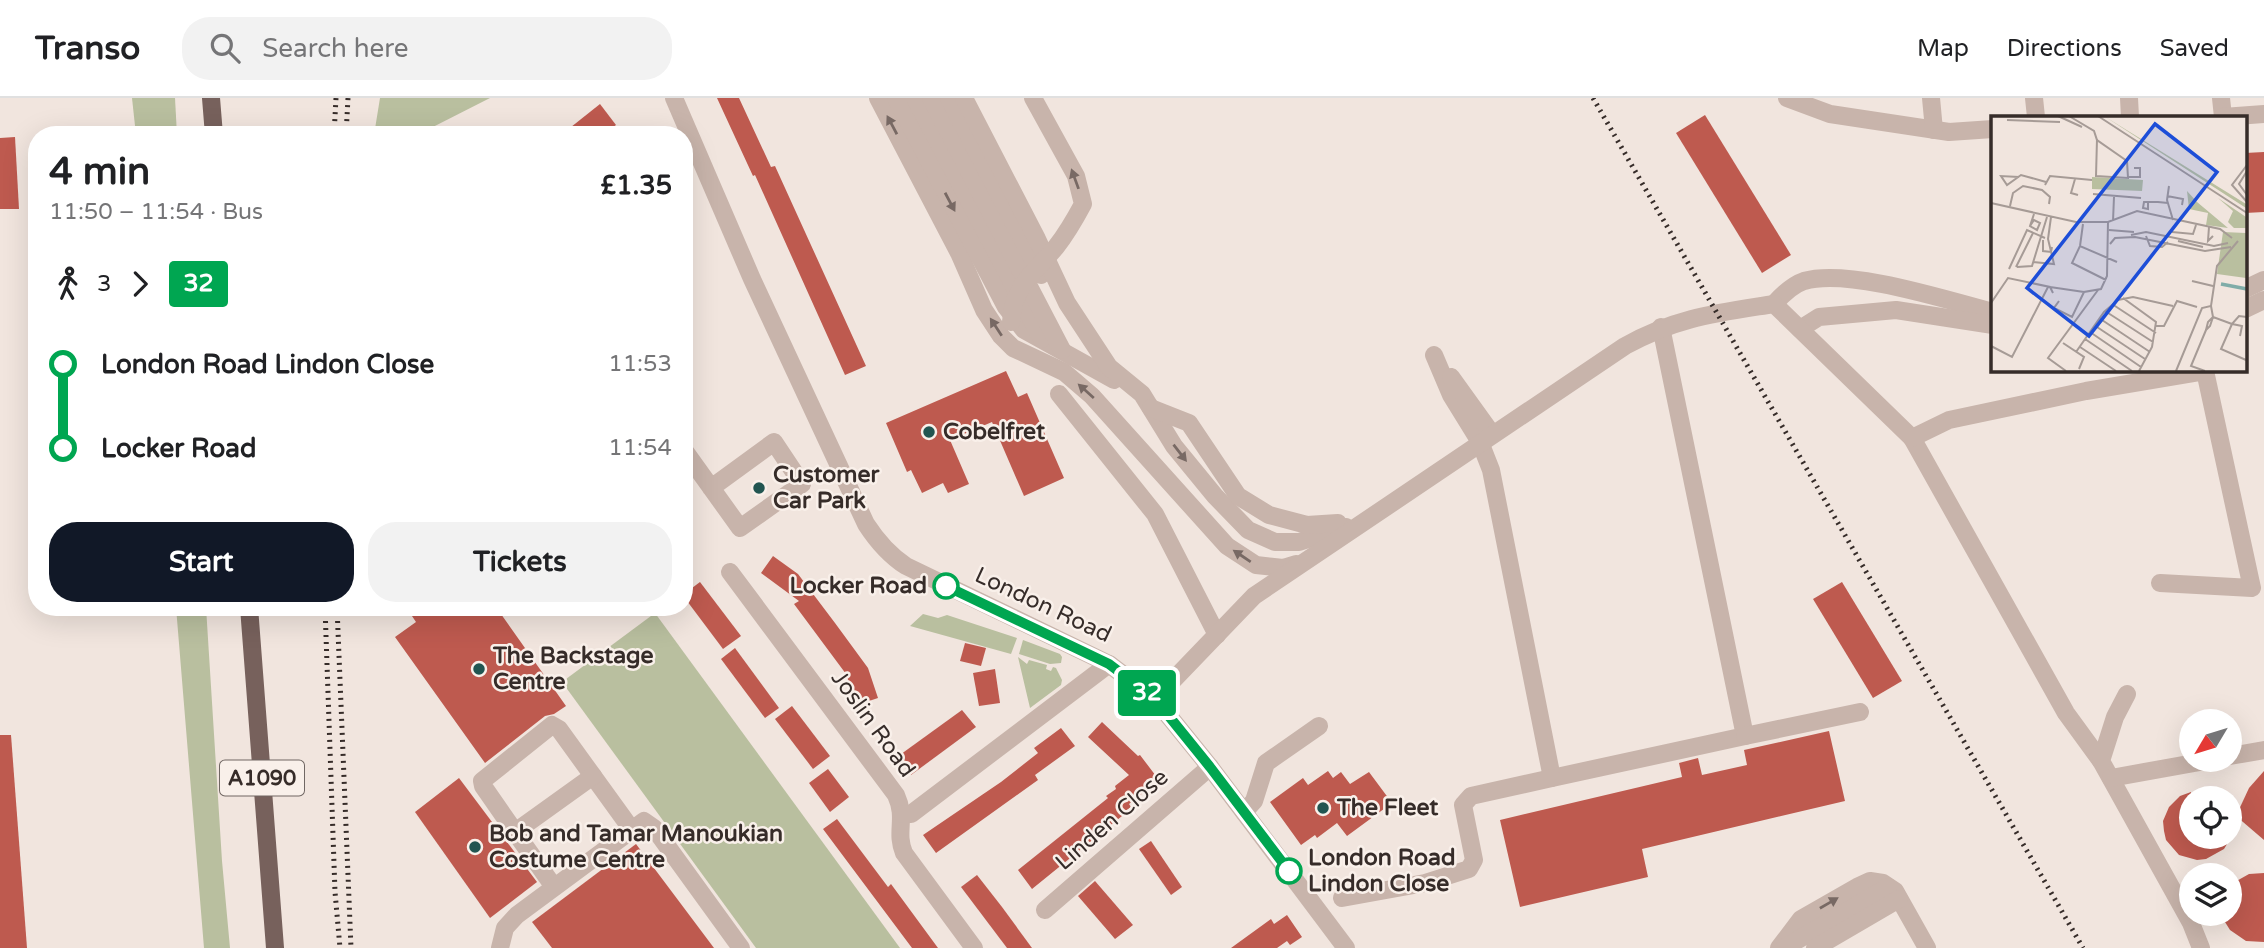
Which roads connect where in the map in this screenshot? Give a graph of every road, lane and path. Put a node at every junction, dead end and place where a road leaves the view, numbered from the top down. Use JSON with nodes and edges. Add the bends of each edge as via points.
{"nodes":[{"id":1,"x":211,"y":98,"type":"edge"},
{"id":2,"x":674,"y":98,"type":"edge"},
{"id":3,"x":878,"y":98,"type":"edge"},
{"id":4,"x":896,"y":98,"type":"edge"},
{"id":5,"x":915,"y":98,"type":"edge"},
{"id":6,"x":931,"y":98,"type":"edge"},
{"id":7,"x":949,"y":98,"type":"edge"},
{"id":8,"x":964,"y":98,"type":"edge"},
{"id":9,"x":1033,"y":98,"type":"edge"},
{"id":10,"x":1787,"y":98,"type":"edge"},
{"id":11,"x":1931,"y":98,"type":"edge"},
{"id":12,"x":2034,"y":98,"type":"edge"},
{"id":13,"x":2129,"y":98,"type":"edge"},
{"id":14,"x":2221,"y":98,"type":"edge"},
{"id":15,"x":1829,"y":106,"type":"edge"},
{"id":16,"x":2264,"y":114,"type":"edge"},
{"id":17,"x":2036,"y":116,"type":"edge"},
{"id":18,"x":2130,"y":116,"type":"edge"},
{"id":19,"x":2223,"y":116,"type":"edge"},
{"id":20,"x":2237,"y":116,"type":"edge"},
{"id":21,"x":213,"y":126,"type":"edge"},
{"id":22,"x":682,"y":126,"type":"edge"},
{"id":23,"x":1991,"y":129,"type":"edge"},
{"id":24,"x":1934,"y":130,"type":"junction"},
{"id":25,"x":693,"y":162,"type":"edge"},
{"id":26,"x":1040,"y":262,"type":"junction"},
{"id":27,"x":2264,"y":280,"type":"edge"},
{"id":28,"x":1021,"y":288,"type":"junction"},
{"id":29,"x":2246,"y":289,"type":"edge"},
{"id":30,"x":2264,"y":300,"type":"edge"},
{"id":31,"x":1774,"y":304,"type":"junction"},
{"id":32,"x":2246,"y":309,"type":"edge"},
{"id":33,"x":1991,"y":311,"type":"edge"},
{"id":34,"x":1012,"y":314,"type":"junction"},
{"id":35,"x":1991,"y":325,"type":"edge"},
{"id":36,"x":1661,"y":327,"type":"junction"},
{"id":37,"x":1800,"y":329,"type":"junction"},
{"id":38,"x":1042,"y":339,"type":"junction"},
{"id":39,"x":1062,"y":350,"type":"junction"},
{"id":40,"x":1050,"y":365,"type":"junction"},
{"id":41,"x":1092,"y":367,"type":"junction"},
{"id":42,"x":1059,"y":394,"type":"dead end"},
{"id":43,"x":1147,"y":401,"type":"junction"},
{"id":44,"x":1486,"y":438,"type":"junction"},
{"id":45,"x":1912,"y":438,"type":"junction"},
{"id":46,"x":693,"y":463,"type":"edge"},
{"id":47,"x":711,"y":488,"type":"junction"},
{"id":48,"x":1362,"y":522,"type":"junction"},
{"id":49,"x":1306,"y":560,"type":"junction"},
{"id":50,"x":730,"y":572,"type":"dead end"},
{"id":51,"x":2160,"y":583,"type":"dead end"},
{"id":52,"x":250,"y":616,"type":"edge"},
{"id":53,"x":1217,"y":635,"type":"junction"},
{"id":54,"x":1109,"y":664,"type":"junction"},
{"id":55,"x":2127,"y":694,"type":"dead end"},
{"id":56,"x":1155,"y":699,"type":"junction"},
{"id":57,"x":1860,"y":712,"type":"dead end"},
{"id":58,"x":1319,"y":726,"type":"dead end"},
{"id":59,"x":1745,"y":736,"type":"junction"},
{"id":60,"x":2264,"y":750,"type":"edge"},
{"id":61,"x":2242,"y":754,"type":"edge"},
{"id":62,"x":2101,"y":761,"type":"junction"},
{"id":63,"x":2179,"y":766,"type":"edge"},
{"id":64,"x":1210,"y":767,"type":"junction"},
{"id":65,"x":593,"y":776,"type":"junction"},
{"id":66,"x":1552,"y":778,"type":"junction"},
{"id":67,"x":2111,"y":778,"type":"junction"},
{"id":68,"x":1244,"y":812,"type":"junction"},
{"id":69,"x":902,"y":814,"type":"junction"},
{"id":70,"x":632,"y":830,"type":"junction"},
{"id":71,"x":515,"y":832,"type":"junction"},
{"id":72,"x":554,"y":887,"type":"junction"},
{"id":73,"x":1894,"y":893,"type":"junction"},
{"id":74,"x":1342,"y":898,"type":"dead end"},
{"id":75,"x":1045,"y":910,"type":"dead end"},
{"id":76,"x":275,"y":948,"type":"edge"},
{"id":77,"x":500,"y":948,"type":"edge"},
{"id":78,"x":741,"y":948,"type":"edge"},
{"id":79,"x":974,"y":948,"type":"edge"},
{"id":80,"x":1346,"y":948,"type":"edge"},
{"id":81,"x":1779,"y":948,"type":"edge"},
{"id":82,"x":1784,"y":948,"type":"edge"},
{"id":83,"x":1815,"y":948,"type":"edge"},
{"id":84,"x":1927,"y":948,"type":"edge"},
{"id":85,"x":2202,"y":948,"type":"edge"}],
"edges":[{"from":1,"to":21,"type":"main road"},
{"from":2,"to":22,"type":"street","name":"London Road"},
{"from":40,"to":3,"type":"street","one_way":true,"via":[[1013,348],[984,310]]},
{"from":4,"to":34,"type":"street","one_way":true},
{"from":5,"to":28,"type":"street"},
{"from":6,"to":28,"type":"street"},
{"from":7,"to":26,"type":"street"},
{"from":8,"to":26,"type":"street"},
{"from":26,"to":9,"type":"street","one_way":true,"via":[[1073,224],[1083,204],[1076,176]]},
{"from":10,"to":15,"type":"street"},
{"from":11,"to":24,"type":"street"},
{"from":12,"to":17,"type":"street"},
{"from":13,"to":18,"type":"street"},
{"from":14,"to":19,"type":"street"},
{"from":15,"to":24,"type":"street"},
{"from":16,"to":20,"type":"street"},
{"from":23,"to":24,"type":"street"},
{"from":25,"to":54,"type":"street","name":"London Road","via":[[874,537],[905,566]]},
{"from":26,"to":28,"type":"street"},
{"from":26,"to":41,"type":"street"},
{"from":26,"to":43,"type":"street","via":[[1109,367]]},
{"from":27,"to":29,"type":"street"},
{"from":28,"to":34,"type":"street"},
{"from":28,"to":38,"type":"street"},
{"from":28,"to":39,"type":"street"},
{"from":30,"to":32,"type":"street"},
{"from":31,"to":33,"type":"street","via":[[1802,282],[1850,280]]},
{"from":31,"to":36,"type":"street"},
{"from":31,"to":37,"type":"street"},
{"from":34,"to":38,"type":"street","via":[[1024,330]]},
{"from":34,"to":40,"type":"street","via":[[1011,324]]},
{"from":35,"to":37,"type":"street","via":[[1896,310],[1819,317]]},
{"from":36,"to":44,"type":"street"},
{"from":36,"to":59,"type":"street"},
{"from":37,"to":45,"type":"street"},
{"from":38,"to":39,"type":"street"},
{"from":39,"to":41,"type":"street"},
{"from":49,"to":40,"type":"street","one_way":true,"via":[[1283,568],[1256,565],[1227,545],[1092,397]]},
{"from":41,"to":43,"type":"street"},
{"from":42,"to":53,"type":"street","via":[[1155,514]]},
{"from":43,"to":48,"type":"street","via":[[1189,423],[1238,496],[1269,515],[1307,525]]},
{"from":43,"to":48,"type":"street","one_way":true,"via":[[1174,446],[1248,530],[1275,542],[1299,542]]},
{"from":44,"to":48,"type":"street"},
{"from":44,"to":66,"type":"street"},
{"from":45,"to":51,"type":"street","via":[[1949,420],[2205,371],[2252,588]]},
{"from":45,"to":62,"type":"street","via":[[2066,713]]},
{"from":46,"to":47,"type":"street"},
{"from":47,"to":47,"type":"street","via":[[774,442],[802,484],[740,528]]},
{"from":48,"to":49,"type":"street"},
{"from":49,"to":53,"type":"street","via":[[1254,596]]},
{"from":50,"to":69,"type":"street","name":"Joslin Road","via":[[896,795]]},
{"from":52,"to":76,"type":"main road","number":"A1090"},
{"from":53,"to":56,"type":"street"},
{"from":54,"to":56,"type":"street","name":"London Road"},
{"from":54,"to":69,"type":"street","via":[[911,814]]},
{"from":55,"to":62,"type":"street"},
{"from":56,"to":64,"type":"street","name":"London Road"},
{"from":57,"to":59,"type":"street"},
{"from":58,"to":68,"type":"street","via":[[1266,763],[1254,801]]},
{"from":59,"to":66,"type":"street"},
{"from":60,"to":61,"type":"street"},
{"from":62,"to":67,"type":"street"},
{"from":63,"to":67,"type":"street"},
{"from":64,"to":68,"type":"street","name":"London Road"},
{"from":64,"to":75,"type":"street","name":"Linden Close"},
{"from":65,"to":70,"type":"street"},
{"from":65,"to":71,"type":"street"},
{"from":65,"to":71,"type":"street","via":[[559,729],[549,727],[482,781]]},
{"from":66,"to":74,"type":"street","via":[[1466,799],[1463,805],[1474,860],[1469,869],[1425,883]]},
{"from":67,"to":85,"type":"street"},
{"from":68,"to":80,"type":"street","name":"London Road"},
{"from":69,"to":79,"type":"street","name":"Joslin Road","via":[[900,844],[904,853]]},
{"from":70,"to":72,"type":"street"},
{"from":70,"to":78,"type":"street","via":[[644,821],[654,828]]},
{"from":71,"to":72,"type":"street"},
{"from":72,"to":77,"type":"street","via":[[505,928]]},
{"from":81,"to":73,"type":"street","one_way":true,"via":[[1801,919],[1857,887],[1870,881],[1883,883]]},
{"from":73,"to":82,"type":"street"},
{"from":73,"to":83,"type":"street"},
{"from":73,"to":84,"type":"street"}]}
